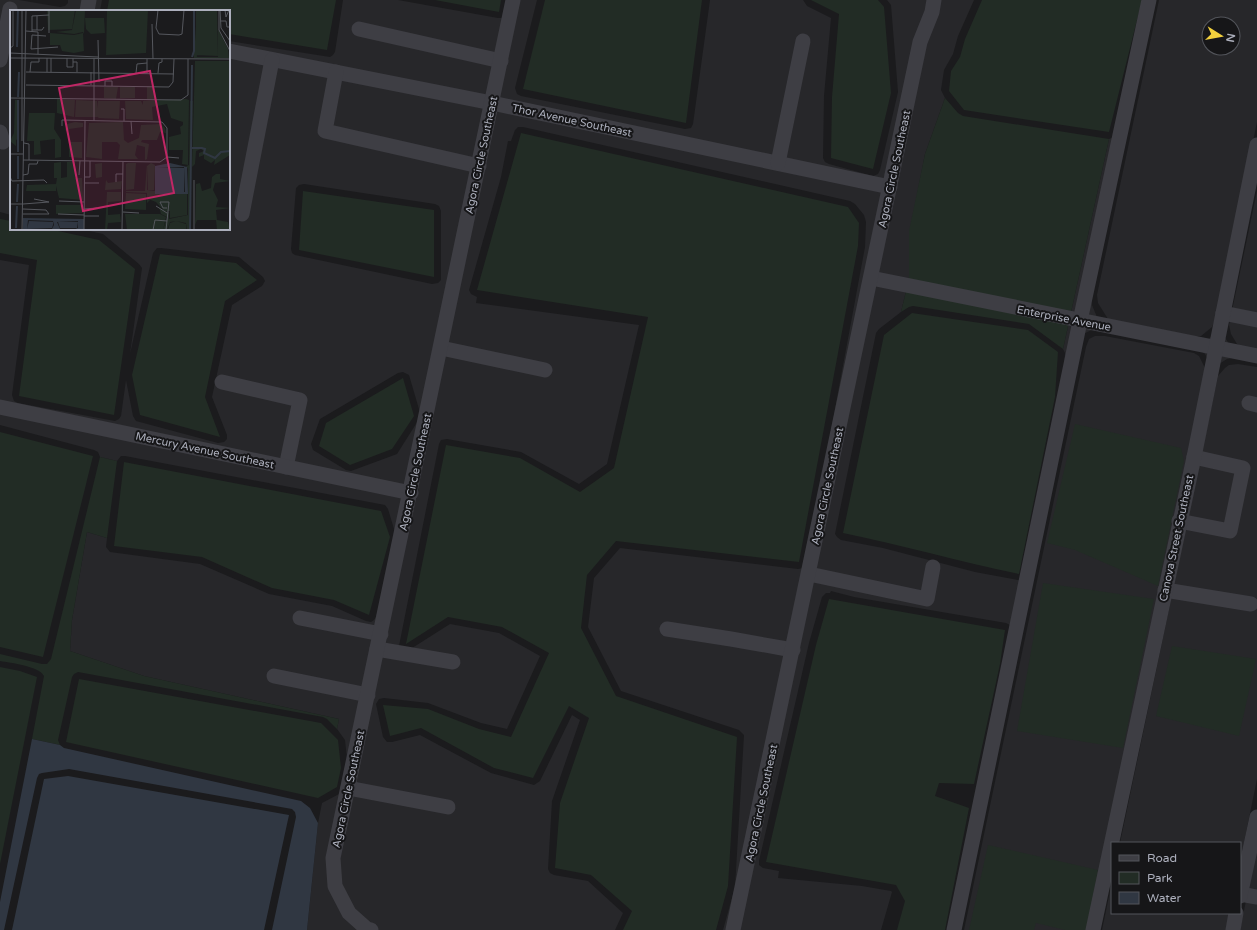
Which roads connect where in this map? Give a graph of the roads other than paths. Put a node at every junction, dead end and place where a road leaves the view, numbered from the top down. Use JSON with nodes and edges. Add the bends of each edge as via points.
{"nodes":[{"id":1,"x":89,"y":0,"type":"edge"},
{"id":2,"x":513,"y":0,"type":"edge"},
{"id":3,"x":934,"y":0,"type":"edge"},
{"id":4,"x":1149,"y":0,"type":"edge"},
{"id":5,"x":87,"y":10,"type":"edge"},
{"id":6,"x":10,"y":14,"type":"edge"},
{"id":7,"x":359,"y":29,"type":"dead end"},
{"id":8,"x":803,"y":41,"type":"dead end"},
{"id":9,"x":230,"y":51,"type":"edge"},
{"id":10,"x":0,"y":60,"type":"edge"},
{"id":11,"x":272,"y":60,"type":"junction"},
{"id":12,"x":501,"y":61,"type":"junction"},
{"id":13,"x":336,"y":72,"type":"junction"},
{"id":14,"x":492,"y":103,"type":"junction"},
{"id":15,"x":1257,"y":145,"type":"edge"},
{"id":16,"x":778,"y":163,"type":"junction"},
{"id":17,"x":479,"y":166,"type":"junction"},
{"id":18,"x":890,"y":187,"type":"junction"},
{"id":19,"x":242,"y":214,"type":"dead end"},
{"id":20,"x":871,"y":278,"type":"junction"},
{"id":21,"x":1223,"y":313,"type":"junction"},
{"id":22,"x":1257,"y":320,"type":"edge"},
{"id":23,"x":1080,"y":321,"type":"junction"},
{"id":24,"x":441,"y":348,"type":"junction"},
{"id":25,"x":1216,"y":348,"type":"junction"},
{"id":26,"x":1257,"y":356,"type":"edge"},
{"id":27,"x":545,"y":370,"type":"dead end"},
{"id":28,"x":222,"y":382,"type":"dead end"},
{"id":29,"x":0,"y":407,"type":"edge"},
{"id":30,"x":1194,"y":457,"type":"junction"},
{"id":31,"x":286,"y":466,"type":"junction"},
{"id":32,"x":411,"y":492,"type":"junction"},
{"id":33,"x":1179,"y":521,"type":"junction"},
{"id":34,"x":933,"y":567,"type":"dead end"},
{"id":35,"x":809,"y":574,"type":"junction"},
{"id":36,"x":1165,"y":590,"type":"junction"},
{"id":37,"x":1251,"y":604,"type":"dead end"},
{"id":38,"x":300,"y":618,"type":"dead end"},
{"id":39,"x":667,"y":629,"type":"dead end"},
{"id":40,"x":379,"y":641,"type":"junction"},
{"id":41,"x":793,"y":650,"type":"junction"},
{"id":42,"x":453,"y":662,"type":"dead end"},
{"id":43,"x":274,"y":676,"type":"dead end"},
{"id":44,"x":368,"y":695,"type":"junction"},
{"id":45,"x":348,"y":788,"type":"junction"},
{"id":46,"x":448,"y":807,"type":"dead end"},
{"id":47,"x":1257,"y":817,"type":"edge"},
{"id":48,"x":1112,"y":842,"type":"edge"},
{"id":49,"x":1111,"y":845,"type":"edge"},
{"id":50,"x":1241,"y":890,"type":"edge"},
{"id":51,"x":1241,"y":895,"type":"edge"},
{"id":52,"x":1257,"y":897,"type":"edge"},
{"id":53,"x":1236,"y":914,"type":"edge"},
{"id":54,"x":368,"y":930,"type":"edge"},
{"id":55,"x":733,"y":930,"type":"edge"},
{"id":56,"x":954,"y":930,"type":"edge"},
{"id":57,"x":1093,"y":930,"type":"edge"},
{"id":58,"x":1233,"y":930,"type":"edge"}],
"edges":[{"from":1,"to":5,"type":"street"},
{"from":2,"to":12,"type":"street","name":"Agora Circle Southeast"},
{"from":3,"to":18,"type":"street","name":"Agora Circle Southeast","via":[[920,42]]},
{"from":4,"to":23,"type":"street"},
{"from":6,"to":10,"type":"street"},
{"from":7,"to":12,"type":"street"},
{"from":8,"to":16,"type":"street"},
{"from":9,"to":11,"type":"street","name":"Thor Avenue Southeast"},
{"from":11,"to":13,"type":"street","name":"Thor Avenue Southeast"},
{"from":11,"to":19,"type":"street"},
{"from":12,"to":14,"type":"street","name":"Agora Circle Southeast"},
{"from":13,"to":14,"type":"street","name":"Thor Avenue Southeast"},
{"from":13,"to":17,"type":"street","via":[[325,131]]},
{"from":14,"to":16,"type":"street","name":"Thor Avenue Southeast"},
{"from":14,"to":17,"type":"street","name":"Agora Circle Southeast"},
{"from":15,"to":21,"type":"street","name":"Canova Street Southeast"},
{"from":16,"to":18,"type":"street","name":"Thor Avenue Southeast"},
{"from":17,"to":24,"type":"street","name":"Agora Circle Southeast"},
{"from":18,"to":20,"type":"street","name":"Agora Circle Southeast"},
{"from":20,"to":23,"type":"street","name":"Enterprise Avenue"},
{"from":20,"to":35,"type":"street","name":"Agora Circle Southeast"},
{"from":21,"to":22,"type":"street"},
{"from":21,"to":25,"type":"street","name":"Canova Street Southeast"},
{"from":23,"to":25,"type":"street","name":"Enterprise Avenue"},
{"from":23,"to":56,"type":"street"},
{"from":24,"to":27,"type":"street"},
{"from":24,"to":32,"type":"street","name":"Agora Circle Southeast"},
{"from":25,"to":26,"type":"street","name":"Enterprise Avenue"},
{"from":25,"to":30,"type":"street","name":"Canova Street Southeast"},
{"from":28,"to":31,"type":"street","via":[[300,400]]},
{"from":29,"to":31,"type":"street","name":"Mercury Avenue Southeast"},
{"from":30,"to":33,"type":"street","name":"Canova Street Southeast"},
{"from":30,"to":33,"type":"street","via":[[1243,468],[1230,531]]},
{"from":31,"to":32,"type":"street","name":"Mercury Avenue Southeast"},
{"from":32,"to":40,"type":"street","name":"Agora Circle Southeast"},
{"from":33,"to":36,"type":"street","name":"Canova Street Southeast"},
{"from":34,"to":35,"type":"street","via":[[927,599]]},
{"from":35,"to":41,"type":"street","name":"Agora Circle Southeast"},
{"from":36,"to":37,"type":"street"},
{"from":36,"to":48,"type":"street","name":"Canova Street Southeast"},
{"from":38,"to":40,"type":"street"},
{"from":39,"to":41,"type":"street"},
{"from":40,"to":42,"type":"street"},
{"from":40,"to":44,"type":"street","name":"Agora Circle Southeast"},
{"from":41,"to":55,"type":"street","name":"Agora Circle Southeast"},
{"from":43,"to":44,"type":"street"},
{"from":44,"to":45,"type":"street","name":"Agora Circle Southeast"},
{"from":45,"to":46,"type":"street"},
{"from":45,"to":54,"type":"street","name":"Agora Circle Southeast","via":[[333,858],[335,886],[349,913]]},
{"from":47,"to":50,"type":"street"},
{"from":49,"to":57,"type":"street","name":"Canova Street Southeast"},
{"from":51,"to":52,"type":"street"},
{"from":53,"to":58,"type":"street"}]}
